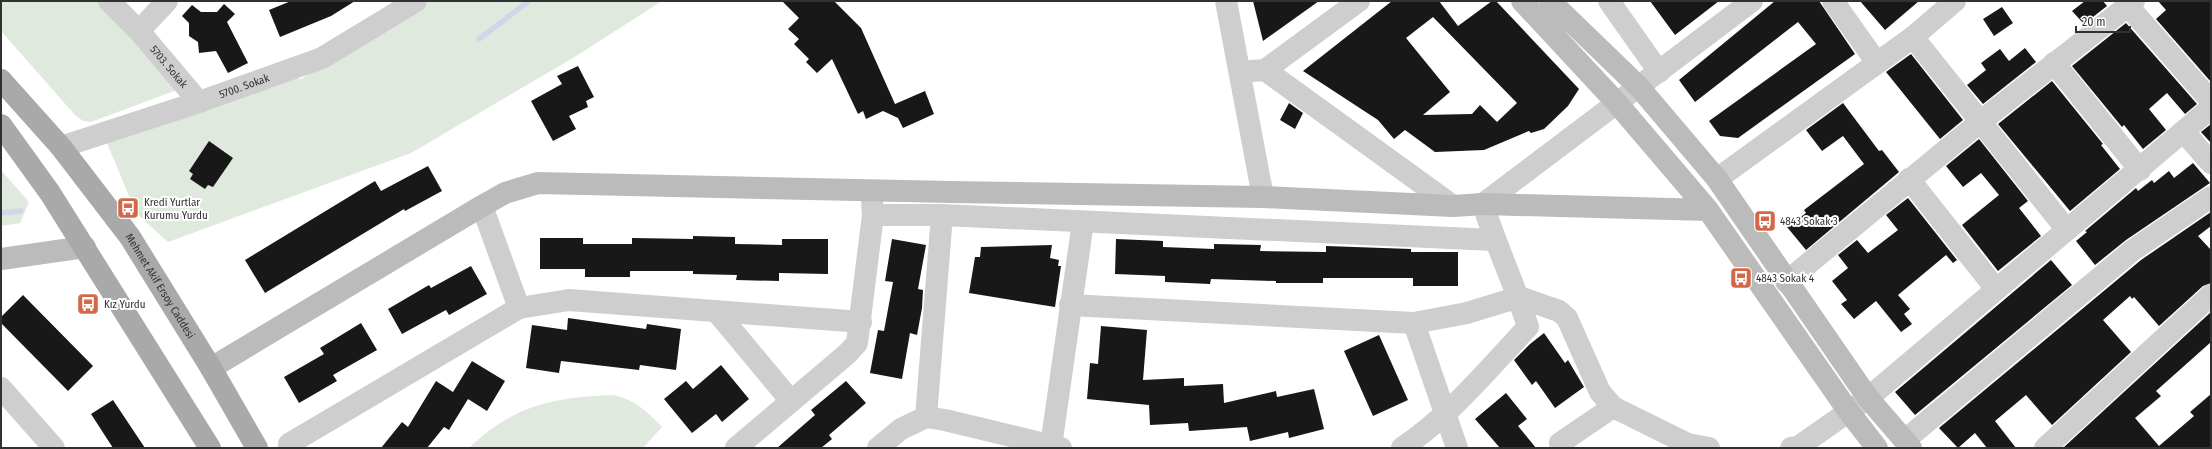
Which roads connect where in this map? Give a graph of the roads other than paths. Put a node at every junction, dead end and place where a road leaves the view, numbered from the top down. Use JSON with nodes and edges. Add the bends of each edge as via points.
{"nodes":[{"id":1,"x":109,"y":1,"type":"edge"},
{"id":2,"x":167,"y":1,"type":"edge"},
{"id":3,"x":416,"y":1,"type":"edge"},
{"id":4,"x":1226,"y":1,"type":"edge"},
{"id":5,"x":1359,"y":1,"type":"edge"},
{"id":6,"x":1522,"y":1,"type":"edge"},
{"id":7,"x":1550,"y":1,"type":"edge"},
{"id":8,"x":1609,"y":1,"type":"edge"},
{"id":9,"x":1833,"y":1,"type":"edge"},
{"id":10,"x":1955,"y":1,"type":"edge"},
{"id":11,"x":1750,"y":2,"type":"edge"},
{"id":12,"x":2130,"y":3,"type":"edge"},
{"id":13,"x":139,"y":31,"type":"junction"},
{"id":14,"x":1913,"y":37,"type":"junction"},
{"id":15,"x":1877,"y":62,"type":"junction"},
{"id":16,"x":2054,"y":63,"type":"junction"},
{"id":17,"x":1265,"y":70,"type":"junction"},
{"id":18,"x":1240,"y":72,"type":"junction"},
{"id":19,"x":1659,"y":72,"type":"junction"},
{"id":20,"x":1,"y":80,"type":"edge"},
{"id":21,"x":1640,"y":87,"type":"junction"},
{"id":22,"x":2211,"y":101,"type":"edge"},
{"id":23,"x":199,"y":102,"type":"junction"},
{"id":24,"x":1616,"y":102,"type":"junction"},
{"id":25,"x":2211,"y":108,"type":"edge"},
{"id":26,"x":1980,"y":122,"type":"junction"},
{"id":27,"x":1,"y":125,"type":"edge"},
{"id":28,"x":2184,"y":132,"type":"junction"},
{"id":29,"x":60,"y":147,"type":"junction"},
{"id":30,"x":2211,"y":164,"type":"edge"},
{"id":31,"x":2140,"y":170,"type":"junction"},
{"id":32,"x":1717,"y":179,"type":"junction"},
{"id":33,"x":1909,"y":180,"type":"junction"},
{"id":34,"x":872,"y":191,"type":"junction"},
{"id":35,"x":1263,"y":197,"type":"junction"},
{"id":36,"x":2211,"y":197,"type":"edge"},
{"id":37,"x":1483,"y":204,"type":"junction"},
{"id":38,"x":482,"y":206,"type":"junction"},
{"id":39,"x":1453,"y":206,"type":"junction"},
{"id":40,"x":1708,"y":210,"type":"junction"},
{"id":41,"x":873,"y":214,"type":"junction"},
{"id":42,"x":942,"y":215,"type":"junction"},
{"id":43,"x":1082,"y":222,"type":"junction"},
{"id":44,"x":2067,"y":230,"type":"junction"},
{"id":45,"x":1494,"y":240,"type":"junction"},
{"id":46,"x":85,"y":247,"type":"junction"},
{"id":47,"x":1,"y":259,"type":"edge"},
{"id":48,"x":1786,"y":282,"type":"junction"},
{"id":49,"x":1996,"y":289,"type":"junction"},
{"id":50,"x":2211,"y":295,"type":"edge"},
{"id":51,"x":1518,"y":297,"type":"junction"},
{"id":52,"x":1070,"y":305,"type":"junction"},
{"id":53,"x":519,"y":308,"type":"junction"},
{"id":54,"x":716,"y":311,"type":"junction"},
{"id":55,"x":861,"y":322,"type":"junction"},
{"id":56,"x":1414,"y":323,"type":"junction"},
{"id":57,"x":211,"y":368,"type":"junction"},
{"id":58,"x":1,"y":388,"type":"edge"},
{"id":59,"x":1868,"y":398,"type":"junction"},
{"id":60,"x":791,"y":401,"type":"junction"},
{"id":61,"x":1613,"y":407,"type":"junction"},
{"id":62,"x":1446,"y":411,"type":"junction"},
{"id":63,"x":1849,"y":412,"type":"junction"},
{"id":64,"x":926,"y":418,"type":"junction"},
{"id":65,"x":1821,"y":441,"type":"edge"},
{"id":66,"x":1012,"y":443,"type":"edge"},
{"id":67,"x":1908,"y":444,"type":"edge"},
{"id":68,"x":1056,"y":447,"type":"edge"},
{"id":69,"x":54,"y":448,"type":"edge"},
{"id":70,"x":210,"y":448,"type":"edge"},
{"id":71,"x":256,"y":448,"type":"edge"},
{"id":72,"x":292,"y":448,"type":"edge"},
{"id":73,"x":736,"y":448,"type":"edge"},
{"id":74,"x":878,"y":448,"type":"edge"},
{"id":75,"x":1402,"y":448,"type":"edge"},
{"id":76,"x":1457,"y":448,"type":"edge"},
{"id":77,"x":1561,"y":448,"type":"edge"},
{"id":78,"x":1709,"y":448,"type":"edge"},
{"id":79,"x":1791,"y":448,"type":"edge"},
{"id":80,"x":1877,"y":448,"type":"edge"},
{"id":81,"x":2045,"y":448,"type":"edge"}],
"edges":[{"from":1,"to":13,"type":"street","name":"5703. Sokak"},
{"from":2,"to":13,"type":"street"},
{"from":3,"to":23,"type":"street","name":"5700. Sokak","via":[[322,58]]},
{"from":4,"to":18,"type":"street"},
{"from":5,"to":17,"type":"street"},
{"from":6,"to":24,"type":"street"},
{"from":7,"to":21,"type":"street"},
{"from":8,"to":19,"type":"street"},
{"from":9,"to":15,"type":"street"},
{"from":10,"to":14,"type":"street"},
{"from":11,"to":19,"type":"street"},
{"from":12,"to":16,"type":"street"},
{"from":12,"to":22,"type":"street"},
{"from":13,"to":23,"type":"street","name":"5703. Sokak"},
{"from":14,"to":15,"type":"street"},
{"from":14,"to":26,"type":"street"},
{"from":15,"to":32,"type":"street"},
{"from":16,"to":26,"type":"street"},
{"from":16,"to":31,"type":"street"},
{"from":17,"to":18,"type":"street"},
{"from":17,"to":39,"type":"street"},
{"from":18,"to":35,"type":"street"},
{"from":19,"to":21,"type":"street"},
{"from":20,"to":29,"type":"main road","name":"Mehmet Akif Ersoy Caddesi"},
{"from":21,"to":24,"type":"street"},
{"from":21,"to":32,"type":"street"},
{"from":23,"to":29,"type":"street","name":"5700. Sokak"},
{"from":24,"to":37,"type":"street"},
{"from":24,"to":40,"type":"street"},
{"from":25,"to":28,"type":"street"},
{"from":26,"to":33,"type":"street"},
{"from":26,"to":44,"type":"street"},
{"from":27,"to":46,"type":"main road"},
{"from":28,"to":30,"type":"street"},
{"from":28,"to":31,"type":"street"},
{"from":29,"to":57,"type":"main road","name":"Mehmet Akif Ersoy Caddesi","via":[[130,237]]},
{"from":31,"to":44,"type":"street"},
{"from":32,"to":48,"type":"street"},
{"from":33,"to":48,"type":"street"},
{"from":33,"to":49,"type":"street"},
{"from":34,"to":35,"type":"street"},
{"from":34,"to":38,"type":"street","via":[[538,183],[505,193]]},
{"from":34,"to":41,"type":"street"},
{"from":35,"to":39,"type":"street"},
{"from":36,"to":67,"type":"street","via":[[2133,250]]},
{"from":37,"to":39,"type":"street"},
{"from":37,"to":40,"type":"street"},
{"from":37,"to":45,"type":"street"},
{"from":38,"to":53,"type":"street"},
{"from":38,"to":57,"type":"street"},
{"from":40,"to":63,"type":"street"},
{"from":41,"to":42,"type":"street"},
{"from":41,"to":55,"type":"street"},
{"from":42,"to":43,"type":"street"},
{"from":42,"to":64,"type":"street"},
{"from":43,"to":45,"type":"street"},
{"from":43,"to":52,"type":"street"},
{"from":44,"to":49,"type":"street"},
{"from":45,"to":51,"type":"street"},
{"from":46,"to":47,"type":"street"},
{"from":46,"to":70,"type":"main road"},
{"from":48,"to":59,"type":"street"},
{"from":49,"to":59,"type":"street"},
{"from":50,"to":81,"type":"street"},
{"from":51,"to":56,"type":"street","via":[[1467,313]]},
{"from":51,"to":61,"type":"street","via":[[1559,311],[1567,318],[1600,392]]},
{"from":51,"to":62,"type":"street","via":[[1528,327]]},
{"from":52,"to":56,"type":"street"},
{"from":52,"to":68,"type":"street"},
{"from":53,"to":54,"type":"street","via":[[569,300]]},
{"from":53,"to":72,"type":"street","via":[[289,444]]},
{"from":54,"to":55,"type":"street"},
{"from":54,"to":60,"type":"street"},
{"from":55,"to":60,"type":"street","via":[[857,342],[847,354]]},
{"from":56,"to":62,"type":"street"},
{"from":57,"to":71,"type":"main road","name":"Mehmet Akif Ersoy Caddesi"},
{"from":58,"to":69,"type":"street"},
{"from":59,"to":63,"type":"street"},
{"from":59,"to":67,"type":"street"},
{"from":60,"to":73,"type":"street"},
{"from":61,"to":77,"type":"street","via":[[1560,443]]},
{"from":61,"to":78,"type":"street","via":[[1688,444]]},
{"from":62,"to":75,"type":"street","via":[[1420,436]]},
{"from":62,"to":76,"type":"street"},
{"from":63,"to":65,"type":"street"},
{"from":63,"to":80,"type":"street"},
{"from":64,"to":66,"type":"street","via":[[946,420]]},
{"from":64,"to":74,"type":"street","via":[[901,429]]},
{"from":65,"to":79,"type":"street"},
{"from":66,"to":68,"type":"street"}]}
